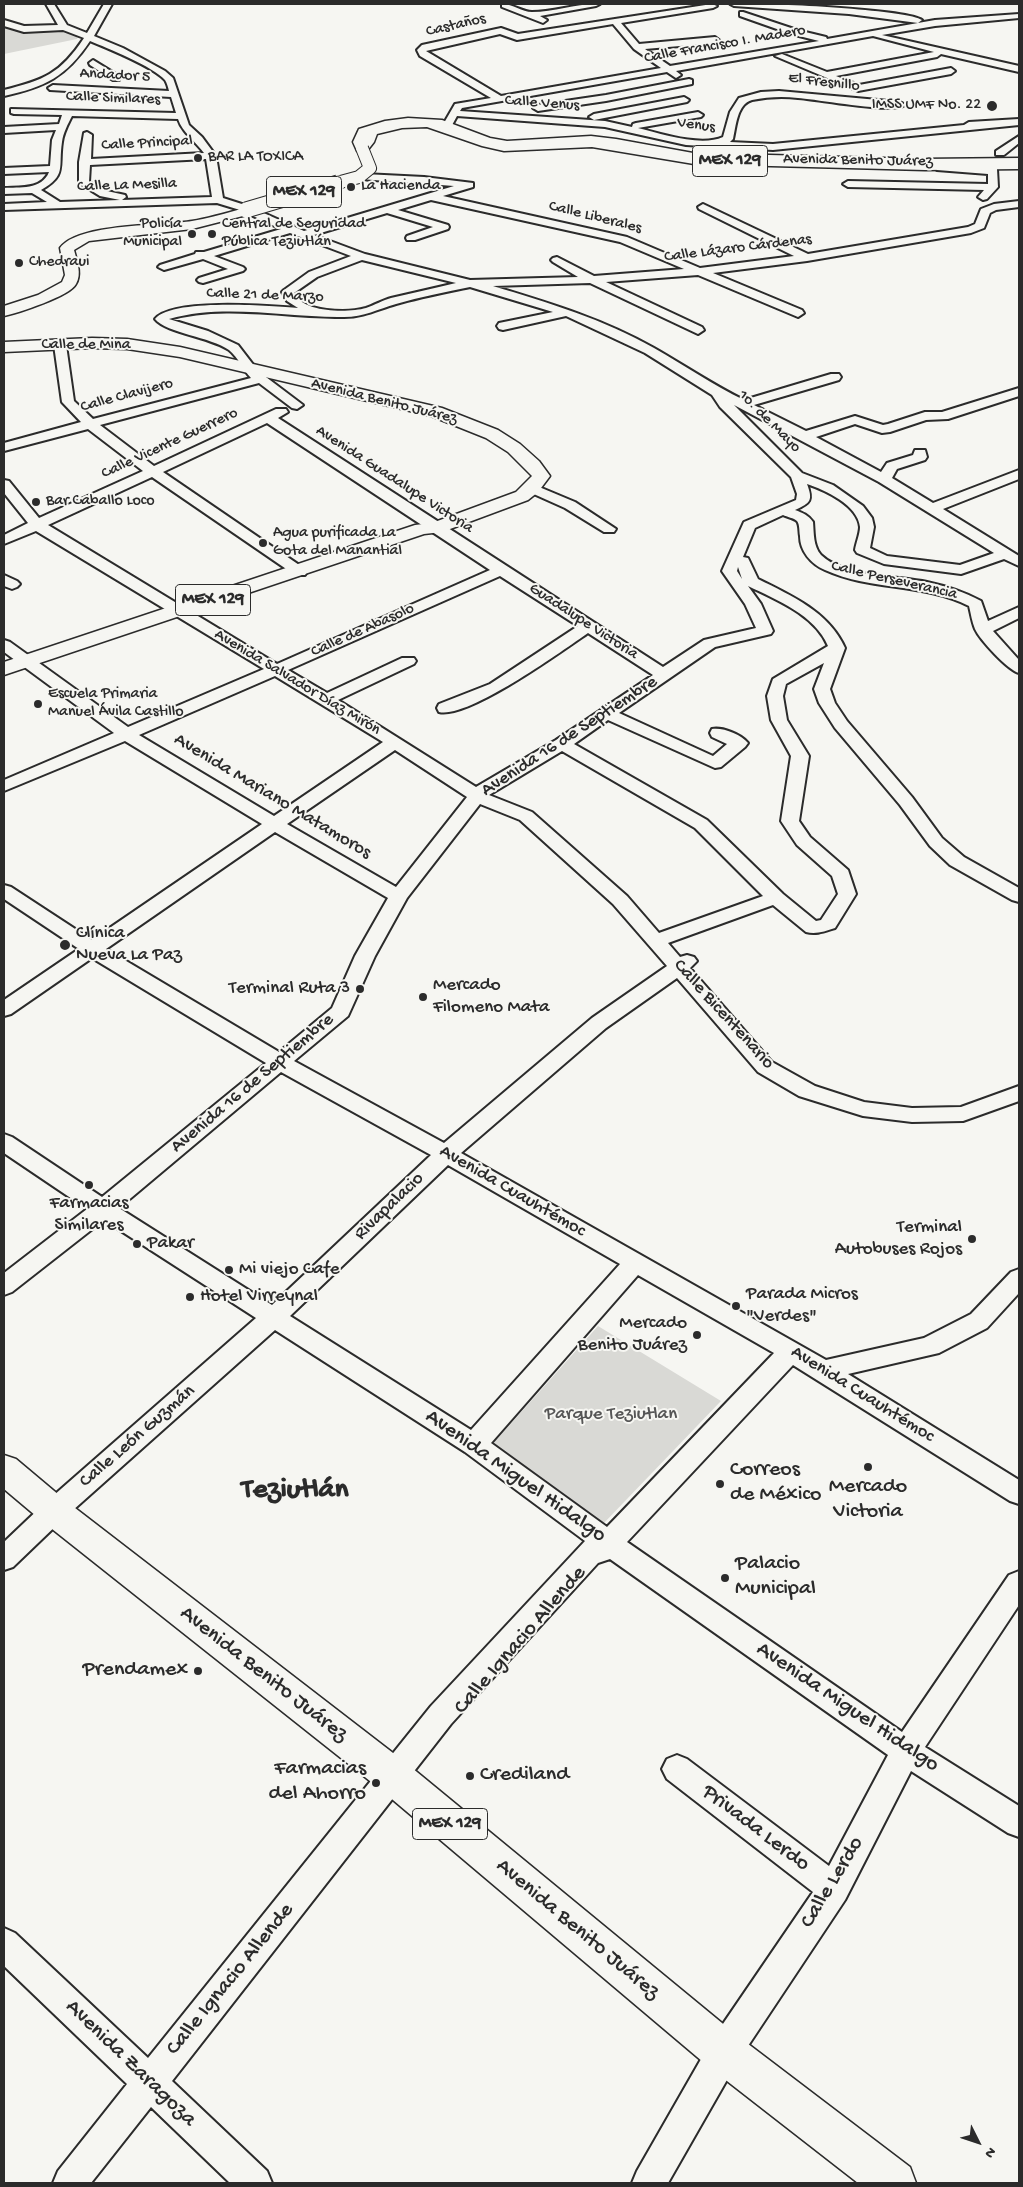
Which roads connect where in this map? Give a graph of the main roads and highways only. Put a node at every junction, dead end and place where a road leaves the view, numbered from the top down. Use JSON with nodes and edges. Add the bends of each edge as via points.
{"nodes":[{"id":1,"x":448,"y":122,"type":"junction"},
{"id":2,"x":363,"y":144,"type":"junction"},
{"id":3,"x":1019,"y":163,"type":"edge"},
{"id":4,"x":247,"y":210,"type":"junction"},
{"id":5,"x":53,"y":260,"type":"dead end"},
{"id":6,"x":47,"y":289,"type":"junction"},
{"id":7,"x":6,"y":308,"type":"edge"},
{"id":8,"x":4,"y":349,"type":"edge"},
{"id":9,"x":195,"y":358,"type":"joint"},
{"id":10,"x":4,"y":669,"type":"edge"},
{"id":11,"x":4,"y":1470,"type":"edge"},
{"id":12,"x":894,"y":2183,"type":"edge"}],
"edges":[{"from":1,"to":2,"type":"main road","name":"Avenida Benito Juárez","number":"MEX 129","via":[[382,128],[371,132]]},
{"from":1,"to":3,"type":"main road","name":"Avenida Benito Juárez","number":"MEX 129","via":[[476,137],[507,145],[592,140],[693,157]]},
{"from":1,"to":3,"type":"main road","name":"Avenida Benito Juárez","number":"MEX 129","via":[[468,139],[504,147],[592,143],[694,160],[925,166]]},
{"from":2,"to":4,"type":"main road","number":"MEX 129","via":[[358,150],[365,170],[362,173]]},
{"from":2,"to":4,"type":"main road","number":"MEX 129","via":[[374,170],[364,177]]},
{"from":2,"to":6,"type":"main road","number":"MEX 129","bridge":true,"via":[[370,168],[359,177],[188,223],[77,237],[61,245],[63,276]]},
{"from":4,"to":5,"type":"main road","number":"MEX 129","via":[[185,222],[87,233],[57,245]]},
{"from":4,"to":6,"type":"main road","number":"MEX 129","via":[[192,225],[84,238],[67,248],[72,274],[69,284]]},
{"from":6,"to":7,"type":"main road","number":"MEX 129"},
{"from":8,"to":9,"type":"main road","name":"Calle de Mina","via":[[115,347]]},
{"from":9,"to":10,"type":"main road","name":"Avenida Benito Juárez","number":"MEX 129","via":[[436,412],[492,434],[514,448],[541,476],[523,492],[429,527]]},
{"from":11,"to":12,"type":"main road","name":"Avenida Benito Juárez","number":"MEX 129","via":[[396,1779],[724,2052]]}]}
